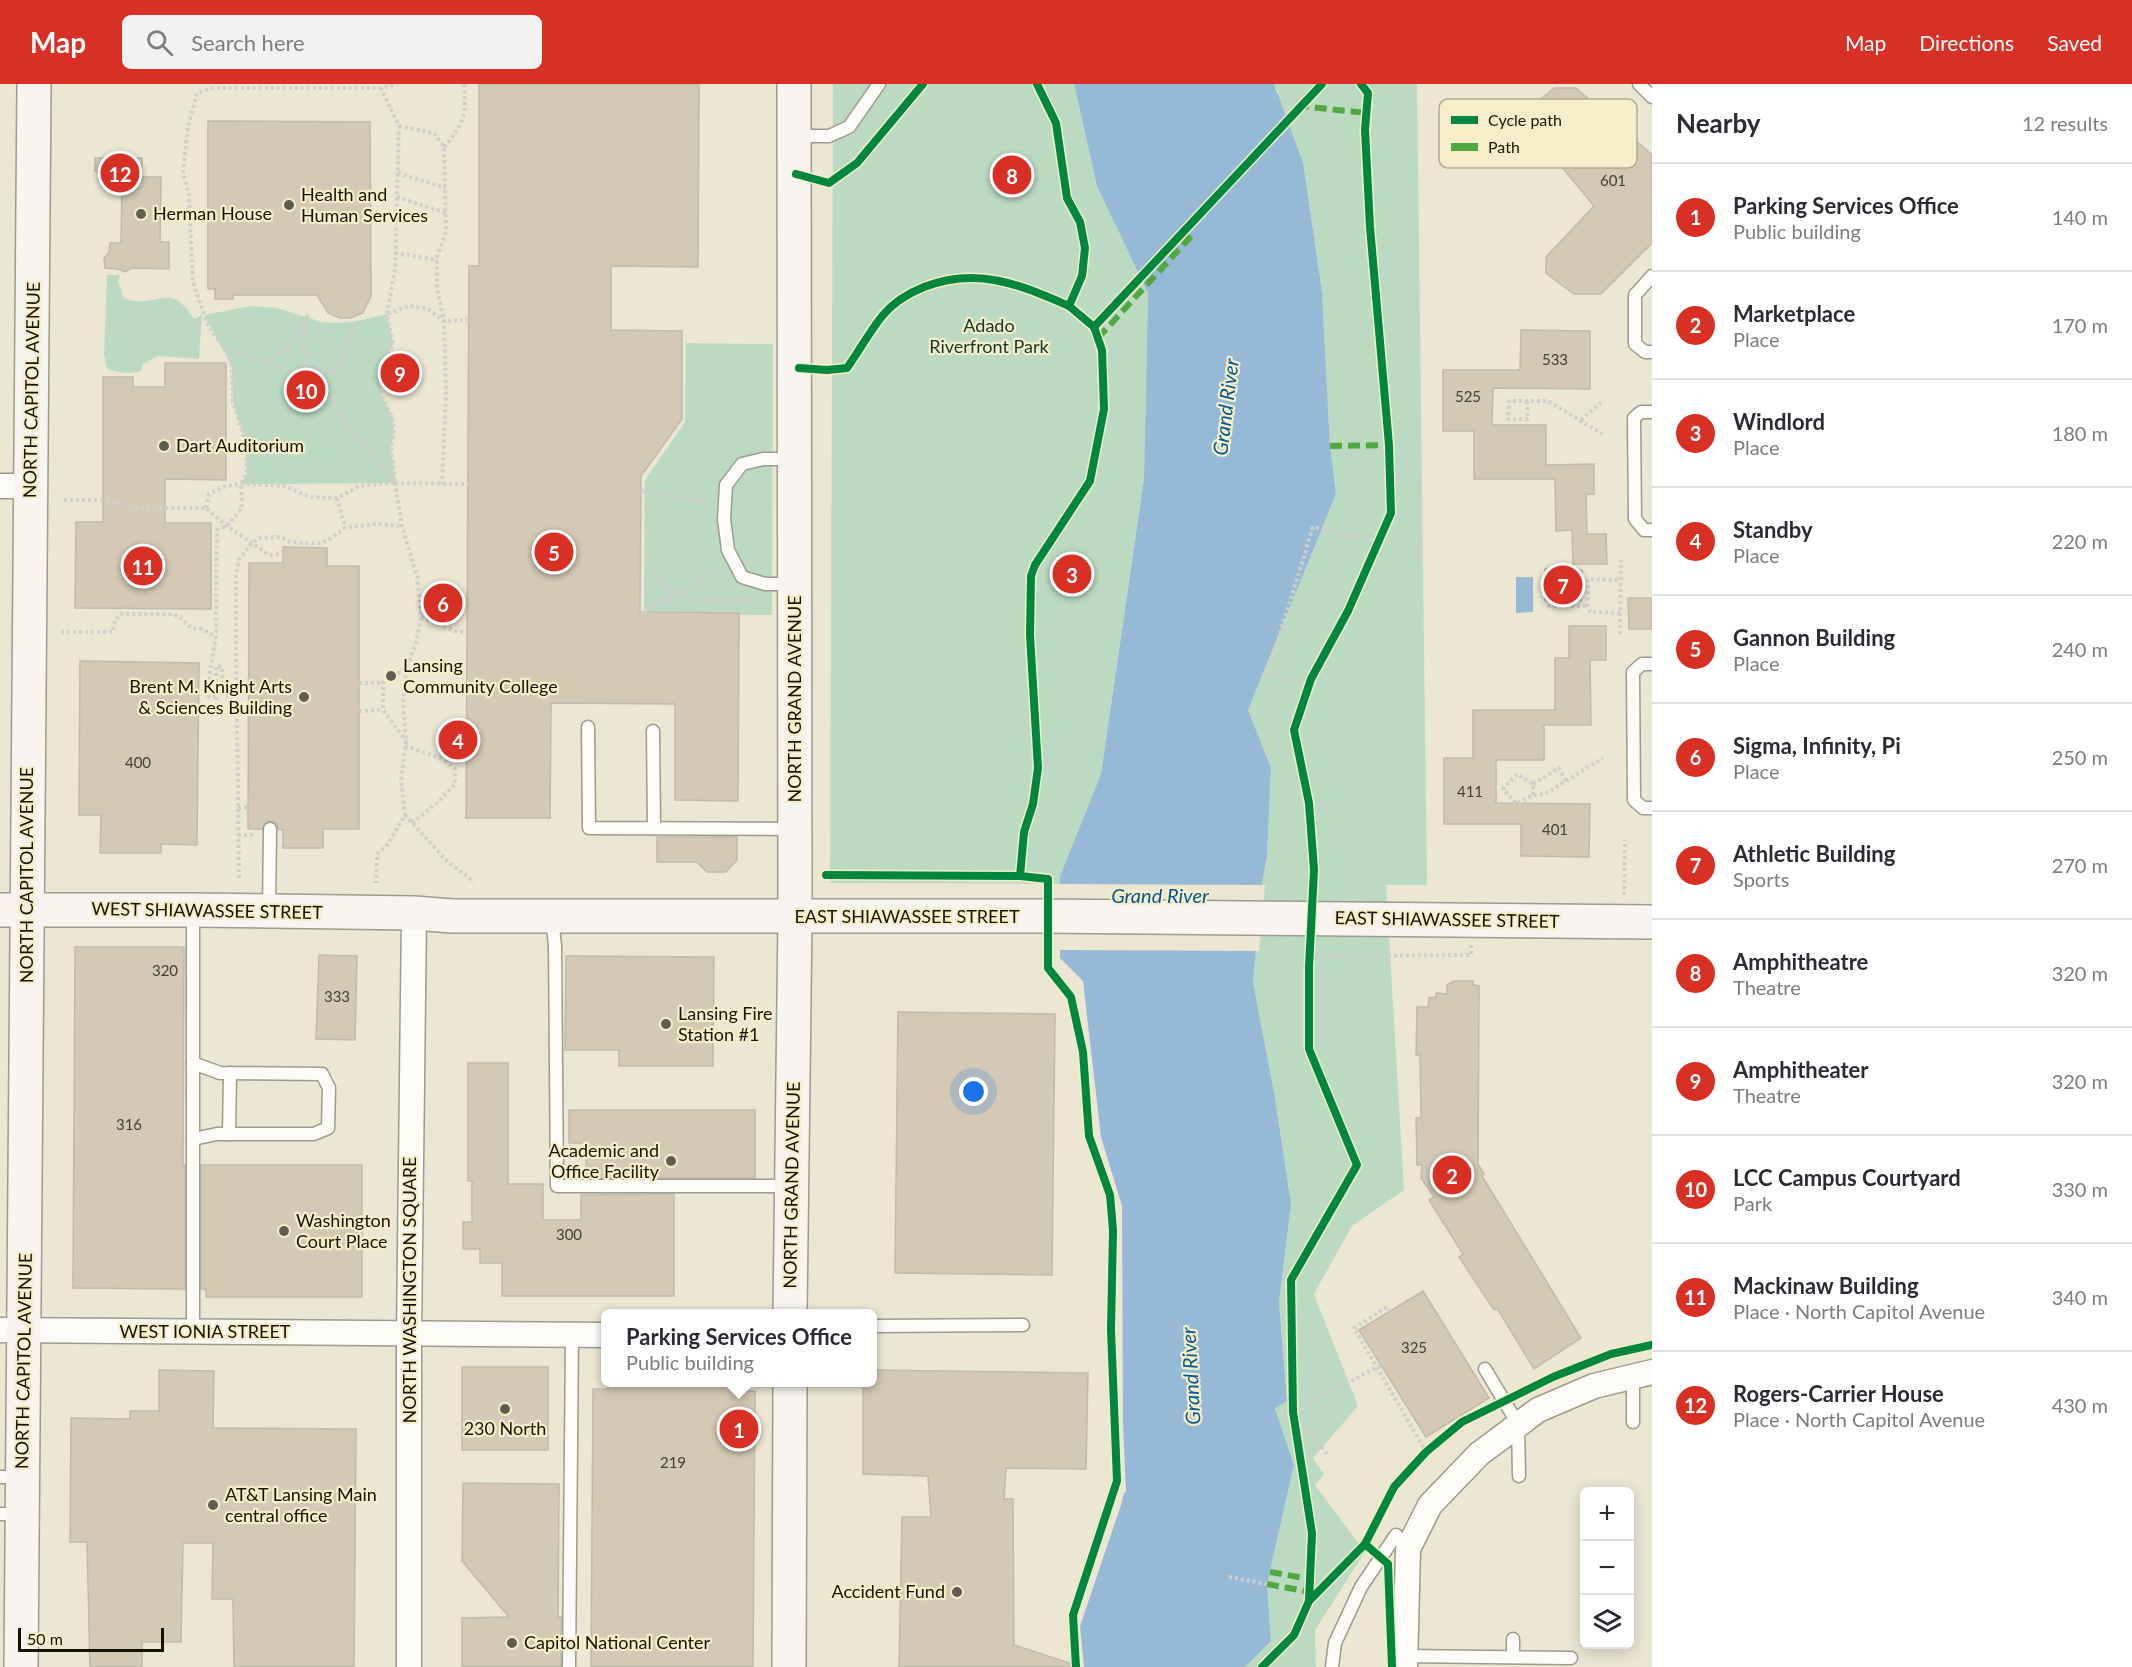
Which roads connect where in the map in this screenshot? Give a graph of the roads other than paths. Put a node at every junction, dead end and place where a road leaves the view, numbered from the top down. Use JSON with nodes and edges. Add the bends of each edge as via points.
{"nodes":[{"id":1,"x":34,"y":84,"type":"edge"},
{"id":2,"x":794,"y":84,"type":"edge"},
{"id":3,"x":879,"y":84,"type":"edge"},
{"id":4,"x":1639,"y":84,"type":"edge"},
{"id":5,"x":1652,"y":97,"type":"edge"},
{"id":6,"x":795,"y":136,"type":"junction"},
{"id":7,"x":1652,"y":276,"type":"edge"},
{"id":8,"x":1652,"y":352,"type":"edge"},
{"id":9,"x":1652,"y":412,"type":"edge"},
{"id":10,"x":794,"y":459,"type":"junction"},
{"id":11,"x":15,"y":486,"type":"edge"},
{"id":12,"x":1652,"y":530,"type":"edge"},
{"id":13,"x":794,"y":584,"type":"junction"},
{"id":14,"x":1652,"y":664,"type":"edge"},
{"id":15,"x":588,"y":727,"type":"dead end"},
{"id":16,"x":653,"y":731,"type":"dead end"},
{"id":17,"x":1652,"y":808,"type":"edge"},
{"id":18,"x":654,"y":828,"type":"junction"},
{"id":19,"x":270,"y":829,"type":"dead end"},
{"id":20,"x":795,"y":829,"type":"junction"},
{"id":21,"x":13,"y":910,"type":"edge"},
{"id":22,"x":193,"y":910,"type":"junction"},
{"id":23,"x":269,"y":911,"type":"junction"},
{"id":24,"x":414,"y":913,"type":"junction"},
{"id":25,"x":552,"y":917,"type":"junction"},
{"id":26,"x":795,"y":918,"type":"junction"},
{"id":27,"x":1652,"y":922,"type":"edge"},
{"id":28,"x":193,"y":1063,"type":"junction"},
{"id":29,"x":231,"y":1073,"type":"junction"},
{"id":30,"x":229,"y":1134,"type":"junction"},
{"id":31,"x":193,"y":1139,"type":"junction"},
{"id":32,"x":792,"y":1186,"type":"junction"},
{"id":33,"x":790,"y":1309,"type":"edge"},
{"id":34,"x":1023,"y":1325,"type":"dead end"},
{"id":35,"x":877,"y":1326,"type":"edge"},
{"id":36,"x":13,"y":1331,"type":"edge"},
{"id":37,"x":193,"y":1332,"type":"junction"},
{"id":38,"x":410,"y":1333,"type":"junction"},
{"id":39,"x":572,"y":1334,"type":"junction"},
{"id":40,"x":601,"y":1335,"type":"edge"},
{"id":41,"x":1485,"y":1369,"type":"dead end"},
{"id":42,"x":1642,"y":1374,"type":"edge"},
{"id":43,"x":790,"y":1387,"type":"edge"},
{"id":44,"x":1633,"y":1422,"type":"dead end"},
{"id":45,"x":1518,"y":1424,"type":"junction"},
{"id":46,"x":1519,"y":1476,"type":"dead end"},
{"id":47,"x":11,"y":1477,"type":"edge"},
{"id":48,"x":11,"y":1514,"type":"edge"},
{"id":49,"x":1408,"y":1549,"type":"junction"},
{"id":50,"x":1513,"y":1639,"type":"dead end"},
{"id":51,"x":1513,"y":1657,"type":"junction"},
{"id":52,"x":1571,"y":1658,"type":"dead end"},
{"id":53,"x":1405,"y":1661,"type":"edge"},
{"id":54,"x":21,"y":1667,"type":"edge"},
{"id":55,"x":409,"y":1667,"type":"edge"},
{"id":56,"x":569,"y":1667,"type":"edge"},
{"id":57,"x":789,"y":1667,"type":"edge"},
{"id":58,"x":1332,"y":1667,"type":"edge"}],
"edges":[{"from":1,"to":11,"type":"street","name":"NORTH CAPITOL AVENUE","via":[[32,445]]},
{"from":2,"to":6,"type":"street","name":"NORTH GRAND AVENUE"},
{"from":3,"to":6,"type":"lane","via":[[849,128],[829,136]]},
{"from":4,"to":5,"type":"lane"},
{"from":6,"to":10,"type":"street","name":"NORTH GRAND AVENUE"},
{"from":7,"to":8,"type":"lane","via":[[1635,295],[1635,344]]},
{"from":9,"to":12,"type":"lane","via":[[1641,412],[1634,418],[1635,519],[1644,530]]},
{"from":10,"to":13,"type":"street","name":"NORTH GRAND AVENUE"},
{"from":10,"to":13,"type":"lane","via":[[742,464],[726,485],[724,519],[728,550],[742,577],[765,584]]},
{"from":11,"to":21,"type":"street","name":"NORTH CAPITOL AVENUE"},
{"from":13,"to":20,"type":"street","name":"NORTH GRAND AVENUE"},
{"from":14,"to":17,"type":"lane","via":[[1642,664],[1633,672],[1633,695],[1634,800],[1643,808]]},
{"from":15,"to":18,"type":"lane","via":[[589,828]]},
{"from":16,"to":18,"type":"lane"},
{"from":18,"to":20,"type":"lane"},
{"from":19,"to":23,"type":"lane"},
{"from":20,"to":26,"type":"street","name":"NORTH GRAND AVENUE"},
{"from":21,"to":22,"type":"street","name":"WEST SHIAWASSEE STREET"},
{"from":21,"to":36,"type":"street","name":"NORTH CAPITOL AVENUE"},
{"from":22,"to":23,"type":"street","name":"WEST SHIAWASSEE STREET"},
{"from":22,"to":28,"type":"lane"},
{"from":23,"to":24,"type":"street","name":"WEST SHIAWASSEE STREET"},
{"from":24,"to":25,"type":"street","name":"EAST SHIAWASSEE STREET"},
{"from":24,"to":38,"type":"street","name":"NORTH WASHINGTON SQUARE"},
{"from":25,"to":26,"type":"street","name":"EAST SHIAWASSEE STREET"},
{"from":25,"to":32,"type":"lane","via":[[557,1186]]},
{"from":26,"to":27,"type":"street","name":"EAST SHIAWASSEE STREET","via":[[1042,916]]},
{"from":26,"to":32,"type":"street","name":"NORTH GRAND AVENUE"},
{"from":28,"to":29,"type":"lane"},
{"from":28,"to":31,"type":"lane"},
{"from":29,"to":30,"type":"lane"},
{"from":29,"to":30,"type":"lane","via":[[322,1074],[328,1088],[328,1128],[314,1134]]},
{"from":30,"to":31,"type":"lane"},
{"from":31,"to":37,"type":"lane"},
{"from":32,"to":33,"type":"street","name":"NORTH GRAND AVENUE"},
{"from":34,"to":35,"type":"lane"},
{"from":36,"to":37,"type":"street","name":"WEST IONIA STREET"},
{"from":36,"to":47,"type":"street","name":"NORTH CAPITOL AVENUE"},
{"from":37,"to":38,"type":"street","name":"WEST IONIA STREET"},
{"from":38,"to":39,"type":"street","name":"WEST IONIA STREET"},
{"from":38,"to":55,"type":"street","name":"NORTH WASHINGTON SQUARE"},
{"from":39,"to":40,"type":"street","name":"WEST IONIA STREET"},
{"from":39,"to":56,"type":"lane"},
{"from":41,"to":45,"type":"lane"},
{"from":42,"to":44,"type":"lane"},
{"from":42,"to":45,"type":"street","via":[[1594,1386],[1538,1410]]},
{"from":43,"to":57,"type":"street"},
{"from":45,"to":46,"type":"lane"},
{"from":45,"to":49,"type":"street","via":[[1479,1454],[1430,1504]]},
{"from":47,"to":48,"type":"street","name":"NORTH CAPITOL AVENUE"},
{"from":48,"to":54,"type":"street","name":"NORTH CAPITOL AVENUE"},
{"from":49,"to":53,"type":"street"},
{"from":49,"to":58,"type":"lane","via":[[1396,1535],[1361,1587],[1335,1643]]},
{"from":50,"to":51,"type":"lane"},
{"from":51,"to":52,"type":"lane"},
{"from":51,"to":53,"type":"lane"}]}
